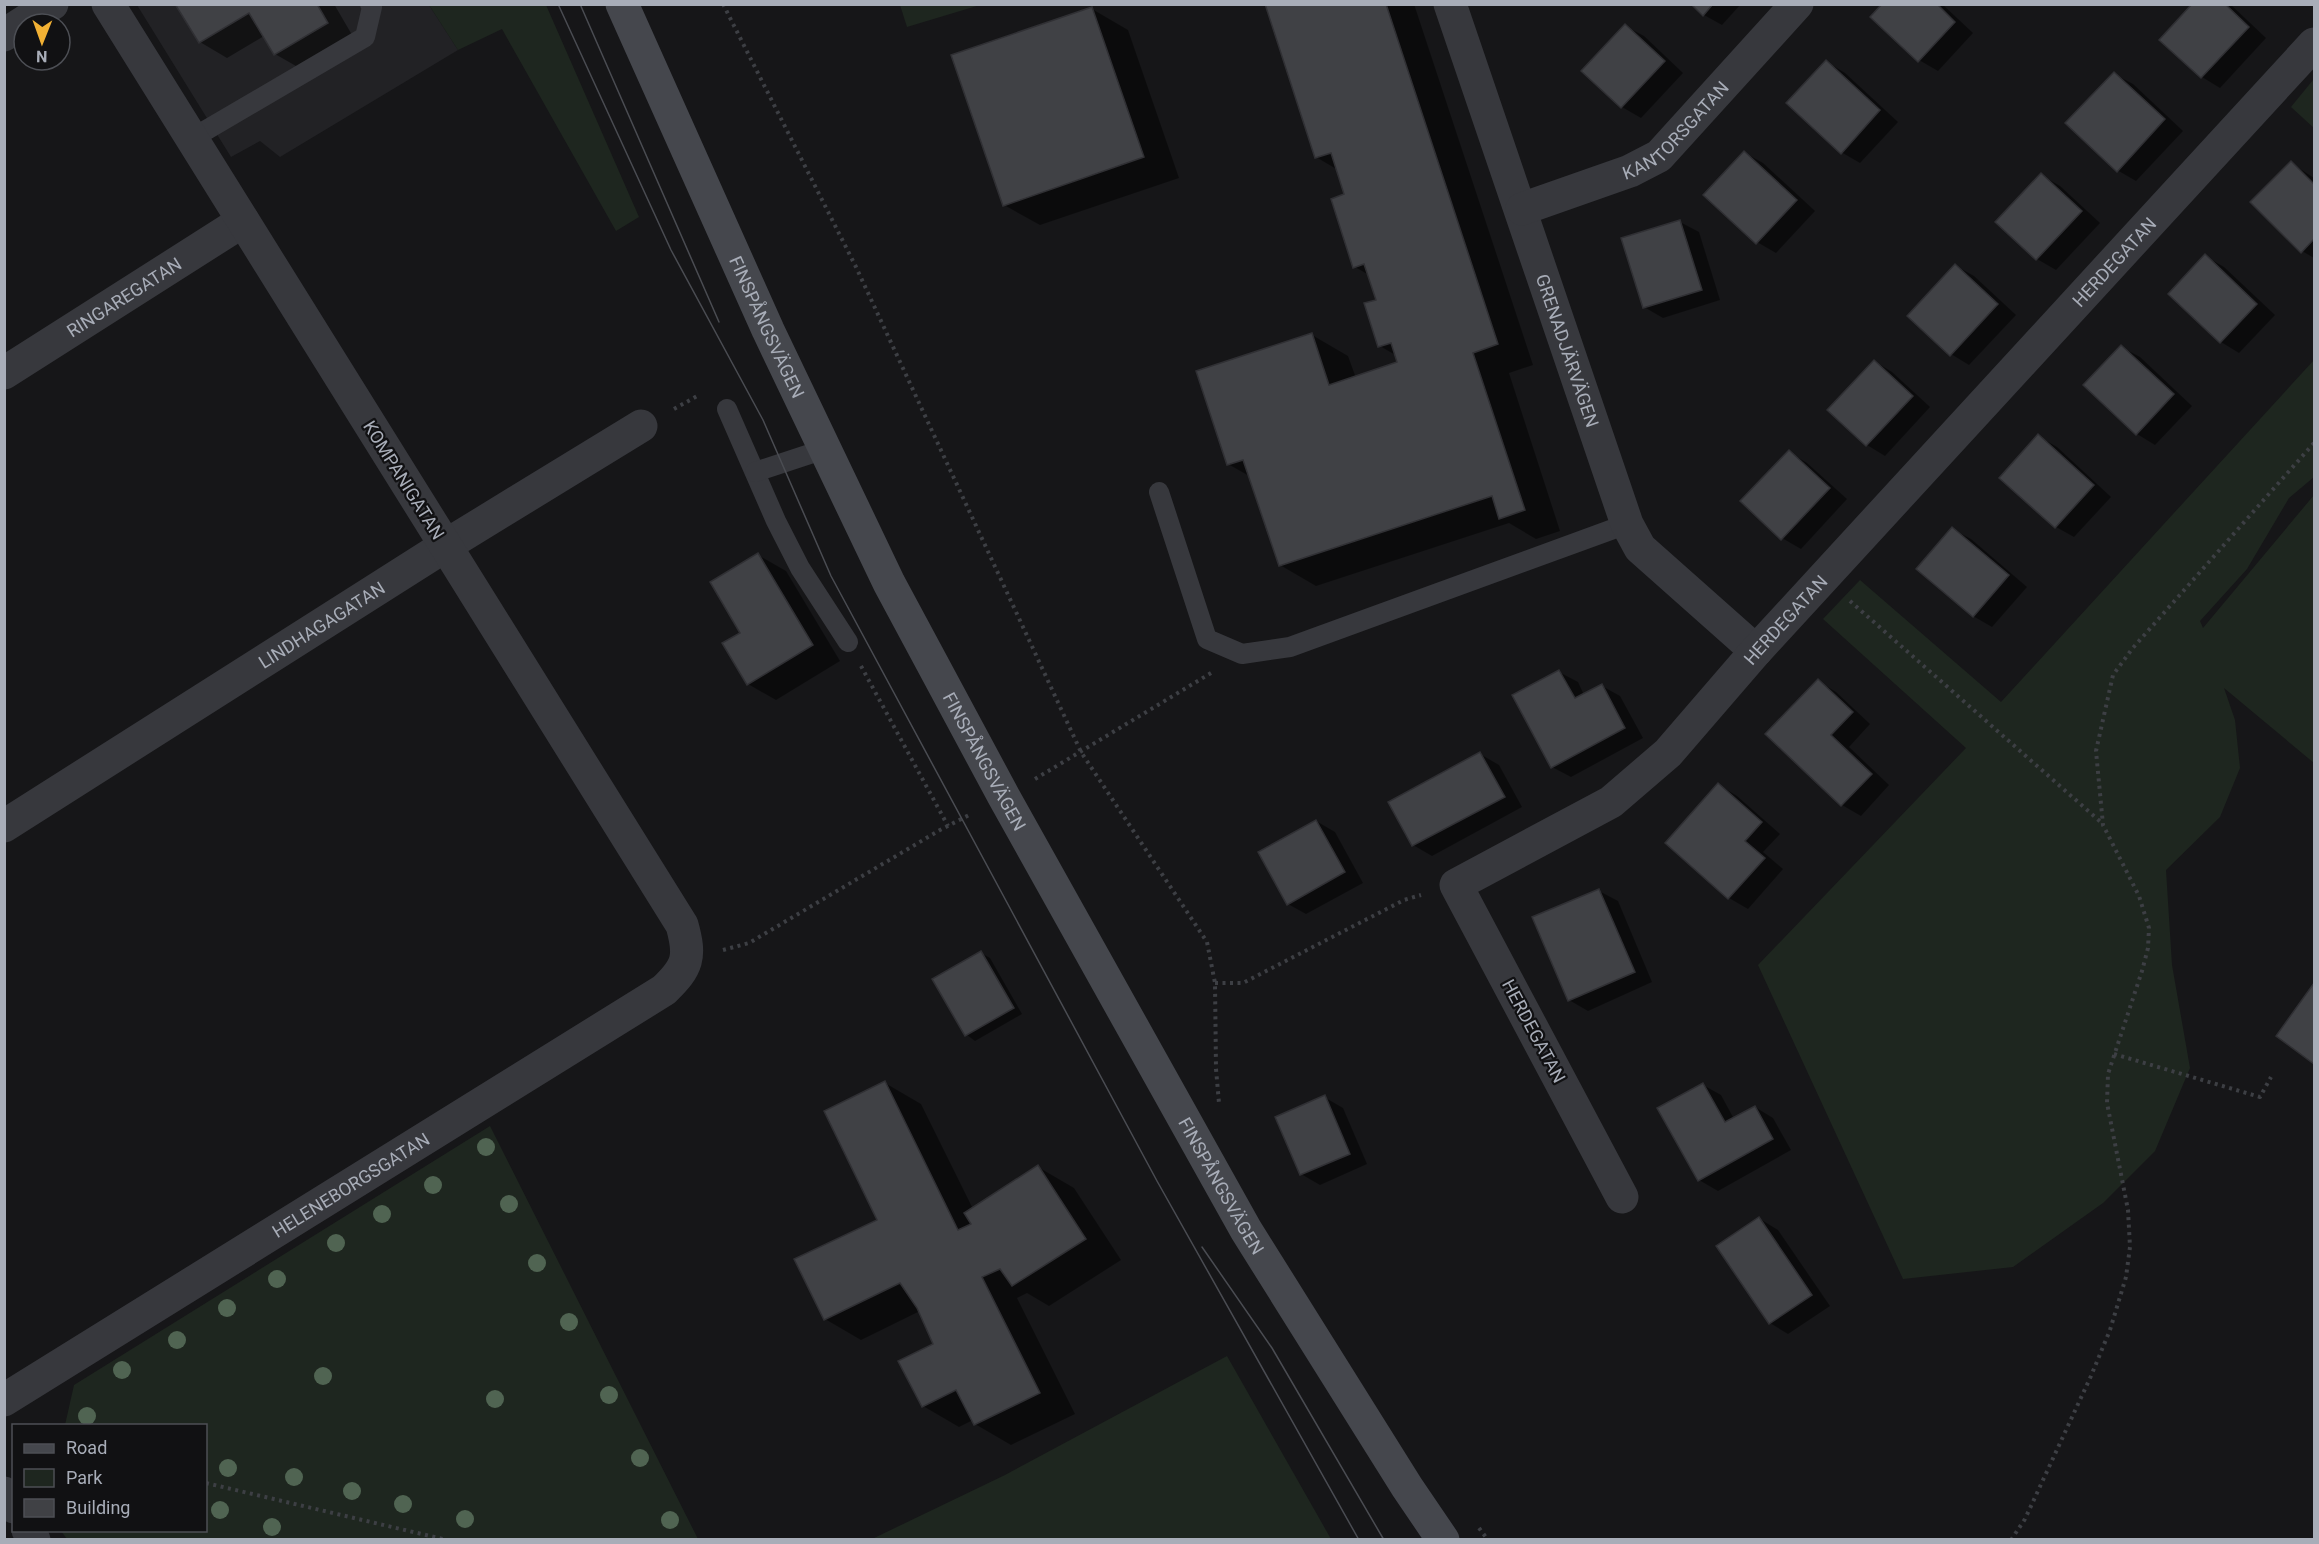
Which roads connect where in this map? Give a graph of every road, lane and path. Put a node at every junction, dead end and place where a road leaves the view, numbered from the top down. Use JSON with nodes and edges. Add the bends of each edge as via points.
{"nodes":[{"id":1,"x":52,"y":4,"type":"edge"},
{"id":2,"x":108,"y":4,"type":"edge"},
{"id":3,"x":370,"y":4,"type":"edge"},
{"id":4,"x":622,"y":4,"type":"edge"},
{"id":5,"x":723,"y":4,"type":"edge"},
{"id":6,"x":1450,"y":4,"type":"edge"},
{"id":7,"x":1797,"y":4,"type":"edge"},
{"id":8,"x":4,"y":34,"type":"edge"},
{"id":9,"x":2314,"y":44,"type":"edge"},
{"id":10,"x":191,"y":139,"type":"junction"},
{"id":11,"x":1522,"y":209,"type":"junction"},
{"id":12,"x":243,"y":220,"type":"junction"},
{"id":13,"x":4,"y":373,"type":"edge"},
{"id":14,"x":727,"y":409,"type":"joint"},
{"id":15,"x":641,"y":426,"type":"joint"},
{"id":16,"x":2314,"y":442,"type":"edge"},
{"id":17,"x":825,"y":448,"type":"junction"},
{"id":18,"x":755,"y":472,"type":"junction"},
{"id":19,"x":1159,"y":492,"type":"dead end"},
{"id":20,"x":1627,"y":524,"type":"junction"},
{"id":21,"x":445,"y":546,"type":"junction"},
{"id":22,"x":1824,"y":578,"type":"junction"},
{"id":23,"x":848,"y":642,"type":"joint"},
{"id":24,"x":1756,"y":651,"type":"junction"},
{"id":25,"x":1242,"y":654,"type":"junction"},
{"id":26,"x":1081,"y":752,"type":"junction"},
{"id":27,"x":2103,"y":825,"type":"junction"},
{"id":28,"x":4,"y":826,"type":"edge"},
{"id":29,"x":1456,"y":885,"type":"junction"},
{"id":30,"x":687,"y":960,"type":"junction"},
{"id":31,"x":1215,"y":983,"type":"junction"},
{"id":32,"x":2114,"y":1054,"type":"junction"},
{"id":33,"x":2271,"y":1077,"type":"dead end"},
{"id":34,"x":1220,"y":1114,"type":"dead end"},
{"id":35,"x":1622,"y":1197,"type":"dead end"},
{"id":36,"x":4,"y":1400,"type":"edge"},
{"id":37,"x":207,"y":1483,"type":"edge"},
{"id":38,"x":1407,"y":1487,"type":"junction"},
{"id":39,"x":1474,"y":1521,"type":"dead end"},
{"id":40,"x":447,"y":1539,"type":"edge"},
{"id":41,"x":1433,"y":1539,"type":"edge"},
{"id":42,"x":1443,"y":1539,"type":"edge"},
{"id":43,"x":1488,"y":1539,"type":"edge"},
{"id":44,"x":2011,"y":1539,"type":"edge"}],
"edges":[{"from":1,"to":8,"type":"street"},
{"from":2,"to":10,"type":"street","name":"KOMPANIGATAN"},
{"from":3,"to":10,"type":"lane","via":[[365,37]]},
{"from":4,"to":17,"type":"main road","name":"FINSPÅNGSVÄGEN"},
{"from":5,"to":26,"type":"path","via":[[856,267]]},
{"from":6,"to":11,"type":"street","name":"GRENADJÄRVÄGEN"},
{"from":7,"to":11,"type":"street","name":"KANTORSGATAN","via":[[1659,156],[1630,171]]},
{"from":9,"to":22,"type":"street","name":"HERDEGATAN"},
{"from":10,"to":12,"type":"street","name":"KOMPANIGATAN"},
{"from":11,"to":20,"type":"street","name":"GRENADJÄRVÄGEN"},
{"from":12,"to":13,"type":"street","name":"RINGAREGATAN"},
{"from":12,"to":21,"type":"street","name":"KOMPANIGATAN"},
{"from":14,"to":15,"type":"path","via":[[717,385]]},
{"from":14,"to":18,"type":"lane"},
{"from":15,"to":21,"type":"street","name":"LINDHAGAGATAN"},
{"from":16,"to":27,"type":"path","via":[[2113,675],[2096,751]]},
{"from":17,"to":18,"type":"lane"},
{"from":17,"to":38,"type":"main road","name":"FINSPÅNGSVÄGEN","via":[[889,582],[1004,797],[1246,1230]]},
{"from":18,"to":23,"type":"lane","via":[[800,568]]},
{"from":19,"to":25,"type":"lane","via":[[1207,639]]},
{"from":20,"to":24,"type":"street","name":"GRENADJÄRVÄGEN","via":[[1640,548]]},
{"from":20,"to":25,"type":"lane","via":[[1290,647]]},
{"from":21,"to":28,"type":"street","name":"LINDHAGAGATAN"},
{"from":21,"to":30,"type":"street","name":"KOMPANIGATAN","via":[[682,925]]},
{"from":22,"to":24,"type":"street","name":"HERDEGATAN"},
{"from":22,"to":27,"type":"path"},
{"from":23,"to":30,"type":"path","via":[[948,826],[749,943]]},
{"from":24,"to":29,"type":"street","name":"HERDEGATAN","via":[[1668,753],[1611,802]]},
{"from":25,"to":26,"type":"path"},
{"from":26,"to":31,"type":"path","via":[[1207,942]]},
{"from":27,"to":32,"type":"path","via":[[2139,896],[2149,928],[2142,971]]},
{"from":29,"to":31,"type":"path","via":[[1404,900],[1244,983]]},
{"from":29,"to":35,"type":"street","name":"HERDEGATAN"},
{"from":30,"to":36,"type":"street","name":"HELENEBORGSGATAN","via":[[679,976],[664,990]]},
{"from":31,"to":34,"type":"path"},
{"from":32,"to":33,"type":"path","via":[[2260,1097]]},
{"from":32,"to":44,"type":"path","via":[[2106,1103],[2128,1210],[2130,1247],[2126,1277],[2091,1376],[2025,1519]]},
{"from":37,"to":40,"type":"path"},
{"from":38,"to":41,"type":"main road","name":"FINSPÅNGSVÄGEN"},
{"from":38,"to":42,"type":"main road","name":"FINSPÅNGSVÄGEN"},
{"from":39,"to":43,"type":"path"}]}
